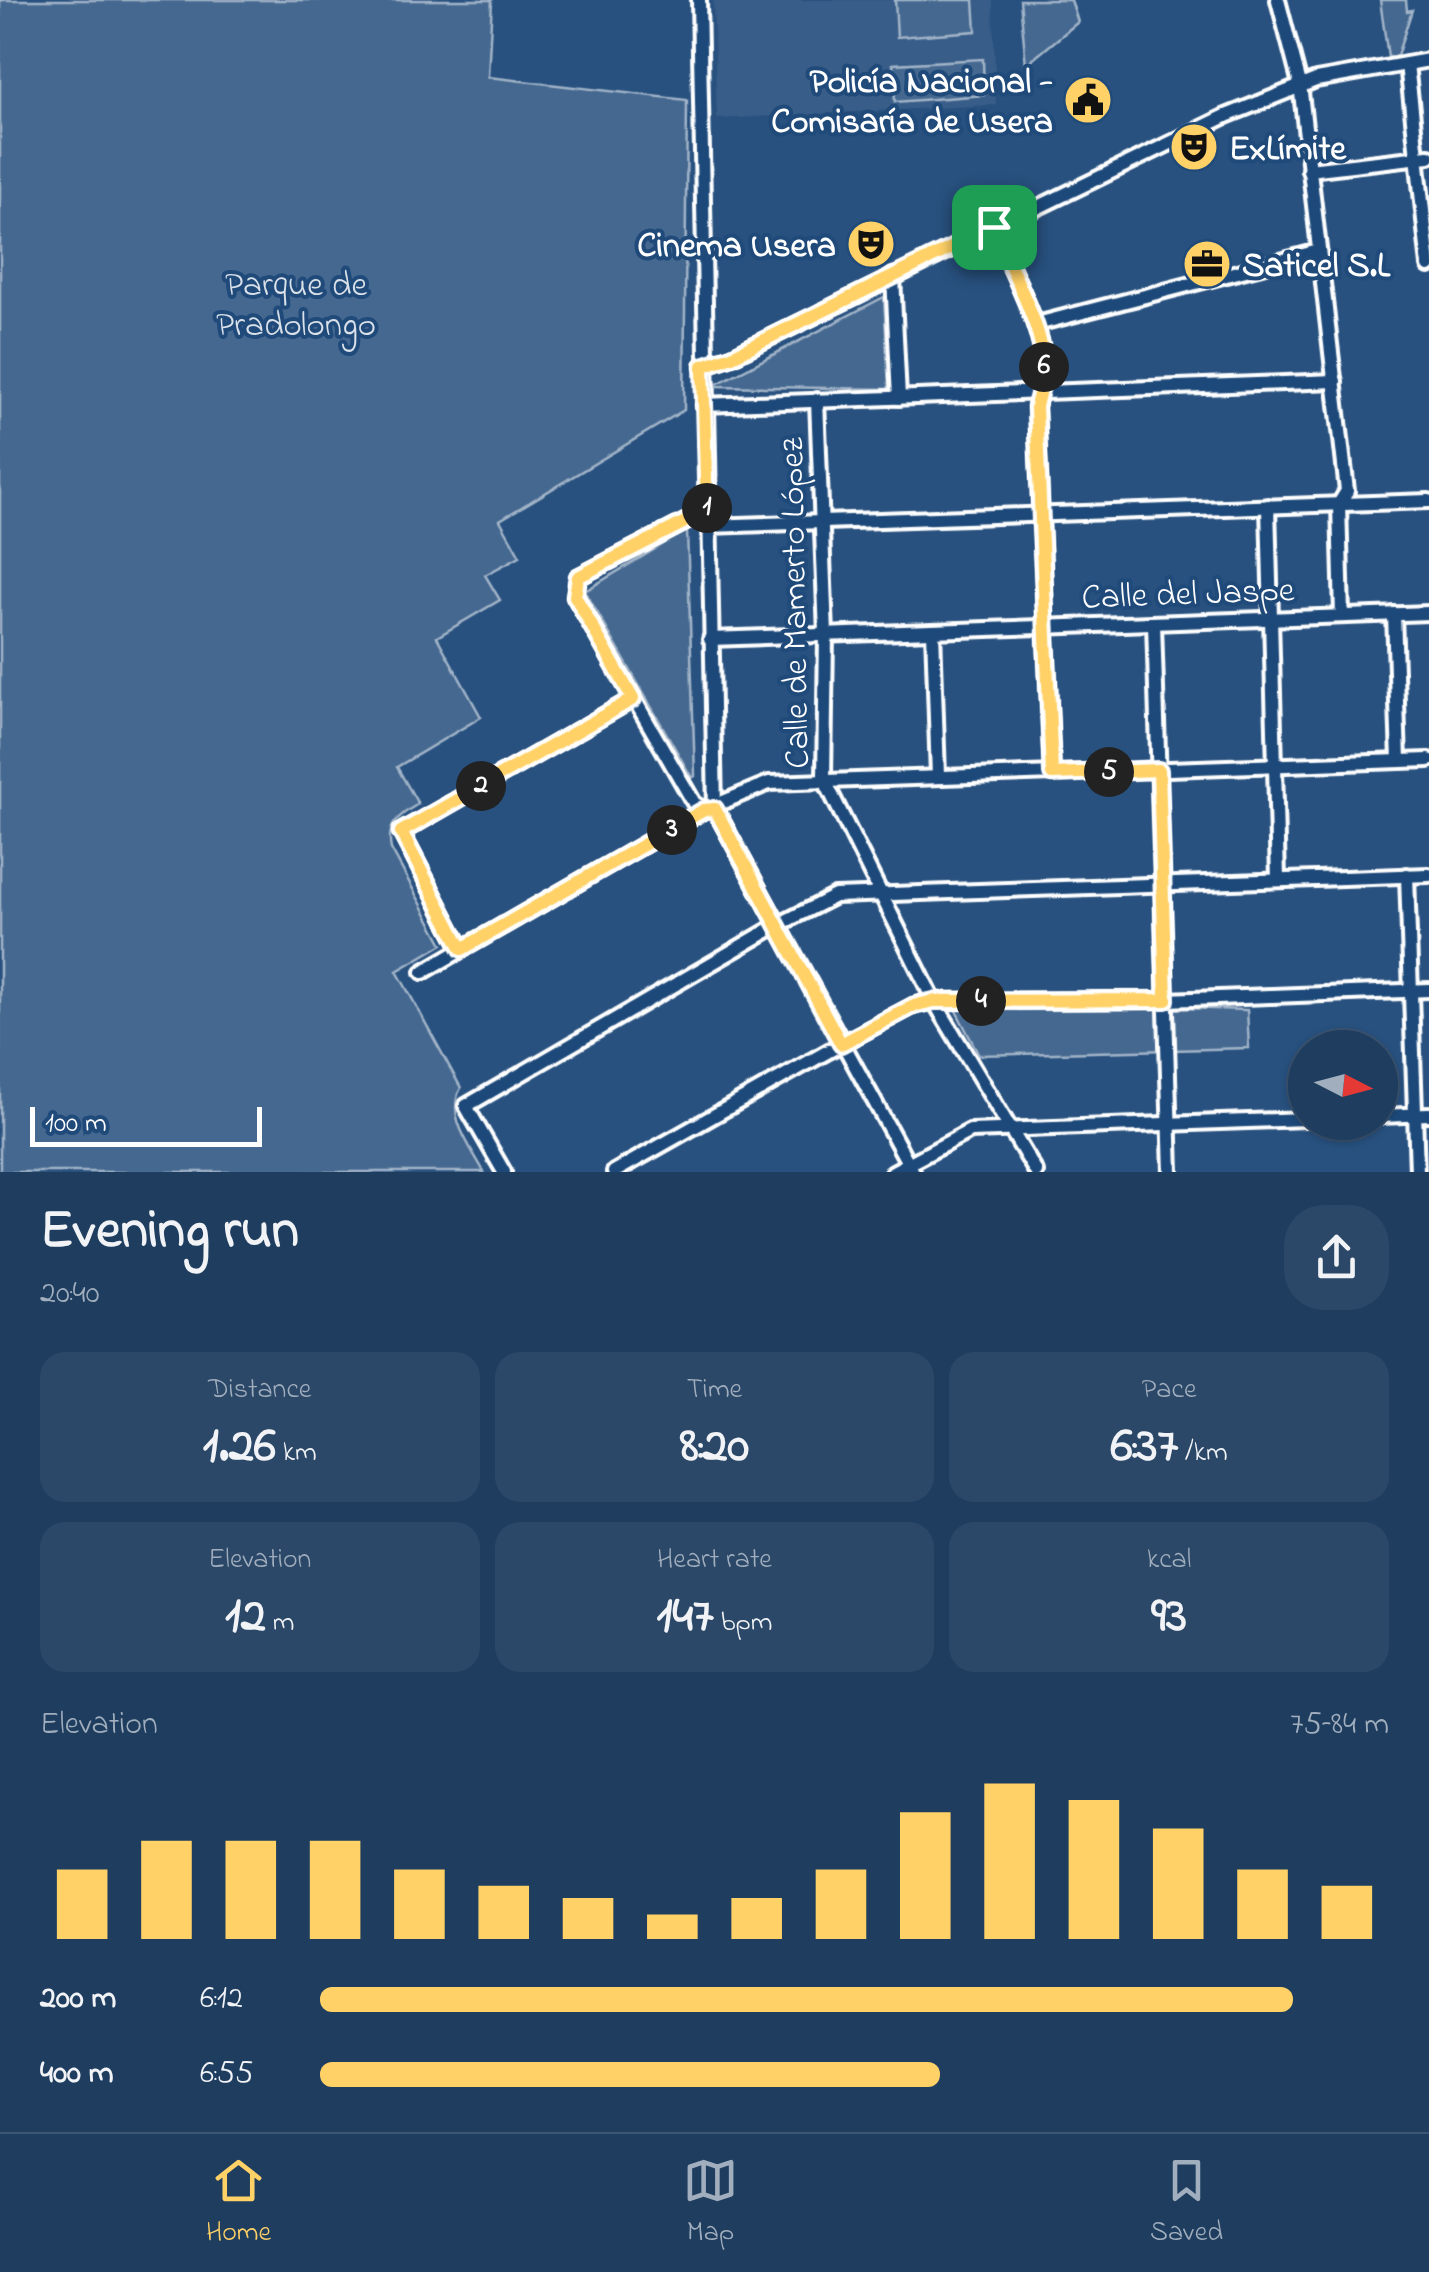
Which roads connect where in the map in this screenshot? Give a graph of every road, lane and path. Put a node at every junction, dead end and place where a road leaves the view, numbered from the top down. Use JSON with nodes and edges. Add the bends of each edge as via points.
{"nodes":[{"id":1,"x":699,"y":0,"type":"edge"},
{"id":2,"x":1278,"y":0,"type":"edge"},
{"id":3,"x":1429,"y":60,"type":"edge"},
{"id":4,"x":1407,"y":64,"type":"junction"},
{"id":5,"x":1300,"y":84,"type":"junction"},
{"id":6,"x":1423,"y":157,"type":"edge"},
{"id":7,"x":1310,"y":170,"type":"junction"},
{"id":8,"x":994,"y":227,"type":"junction"},
{"id":9,"x":1319,"y":251,"type":"junction"},
{"id":10,"x":1429,"y":266,"type":"edge"},
{"id":11,"x":893,"y":276,"type":"junction"},
{"id":12,"x":1037,"y":324,"type":"junction"},
{"id":13,"x":703,"y":366,"type":"junction"},
{"id":14,"x":1334,"y":381,"type":"junction"},
{"id":15,"x":1038,"y":392,"type":"junction"},
{"id":16,"x":899,"y":398,"type":"junction"},
{"id":17,"x":817,"y":400,"type":"junction"},
{"id":18,"x":704,"y":405,"type":"junction"},
{"id":19,"x":1429,"y":501,"type":"edge"},
{"id":20,"x":1339,"y":504,"type":"junction"},
{"id":21,"x":1268,"y":506,"type":"junction"},
{"id":22,"x":1040,"y":514,"type":"junction"},
{"id":23,"x":708,"y":521,"type":"junction"},
{"id":24,"x":821,"y":522,"type":"junction"},
{"id":25,"x":1429,"y":613,"type":"edge"},
{"id":26,"x":1394,"y":614,"type":"junction"},
{"id":27,"x":1342,"y":616,"type":"junction"},
{"id":28,"x":1271,"y":618,"type":"junction"},
{"id":29,"x":1154,"y":623,"type":"junction"},
{"id":30,"x":1047,"y":627,"type":"junction"},
{"id":31,"x":933,"y":631,"type":"junction"},
{"id":32,"x":826,"y":635,"type":"junction"},
{"id":33,"x":710,"y":639,"type":"junction"},
{"id":34,"x":633,"y":699,"type":"junction"},
{"id":35,"x":1429,"y":760,"type":"edge"},
{"id":36,"x":1398,"y":761,"type":"junction"},
{"id":37,"x":1275,"y":765,"type":"junction"},
{"id":38,"x":1159,"y":770,"type":"junction"},
{"id":39,"x":1052,"y":774,"type":"junction"},
{"id":40,"x":938,"y":776,"type":"junction"},
{"id":41,"x":824,"y":779,"type":"junction"},
{"id":42,"x":709,"y":809,"type":"junction"},
{"id":43,"x":1429,"y":874,"type":"edge"},
{"id":44,"x":1407,"y":876,"type":"junction"},
{"id":45,"x":1278,"y":879,"type":"junction"},
{"id":46,"x":1162,"y":884,"type":"junction"},
{"id":47,"x":878,"y":892,"type":"junction"},
{"id":48,"x":776,"y":926,"type":"junction"},
{"id":49,"x":462,"y":949,"type":"junction"},
{"id":50,"x":424,"y":972,"type":"dead end"},
{"id":51,"x":1429,"y":990,"type":"edge"},
{"id":52,"x":1412,"y":991,"type":"junction"},
{"id":53,"x":1166,"y":1000,"type":"junction"},
{"id":54,"x":934,"y":1001,"type":"junction"},
{"id":55,"x":841,"y":1044,"type":"junction"},
{"id":56,"x":1422,"y":1115,"type":"edge"},
{"id":57,"x":1288,"y":1120,"type":"edge"},
{"id":58,"x":1170,"y":1124,"type":"junction"},
{"id":59,"x":1011,"y":1130,"type":"junction"},
{"id":60,"x":910,"y":1168,"type":"edge"},
{"id":61,"x":504,"y":1172,"type":"edge"},
{"id":62,"x":614,"y":1172,"type":"edge"},
{"id":63,"x":893,"y":1172,"type":"edge"},
{"id":64,"x":1036,"y":1172,"type":"edge"},
{"id":65,"x":1172,"y":1172,"type":"edge"},
{"id":66,"x":1417,"y":1172,"type":"edge"}],
"edges":[{"from":1,"to":13,"type":"street"},
{"from":2,"to":5,"type":"street"},
{"from":3,"to":4,"type":"street"},
{"from":4,"to":5,"type":"street"},
{"from":4,"to":6,"type":"street"},
{"from":5,"to":7,"type":"street"},
{"from":5,"to":8,"type":"street"},
{"from":6,"to":7,"type":"street"},
{"from":6,"to":10,"type":"street"},
{"from":7,"to":9,"type":"street"},
{"from":8,"to":11,"type":"street"},
{"from":8,"to":12,"type":"street"},
{"from":9,"to":12,"type":"street"},
{"from":9,"to":14,"type":"street"},
{"from":11,"to":13,"type":"street"},
{"from":11,"to":16,"type":"street"},
{"from":12,"to":15,"type":"street","via":[[1044,371]]},
{"from":13,"to":18,"type":"street"},
{"from":14,"to":15,"type":"street"},
{"from":14,"to":20,"type":"street","via":[[1347,490]]},
{"from":15,"to":16,"type":"street"},
{"from":15,"to":22,"type":"street"},
{"from":16,"to":17,"type":"street"},
{"from":17,"to":18,"type":"street"},
{"from":17,"to":24,"type":"street","name":"Calle de Mamerto López"},
{"from":18,"to":23,"type":"street"},
{"from":19,"to":20,"type":"street"},
{"from":20,"to":21,"type":"street"},
{"from":20,"to":27,"type":"street"},
{"from":21,"to":22,"type":"street"},
{"from":21,"to":28,"type":"street"},
{"from":22,"to":24,"type":"street"},
{"from":22,"to":30,"type":"street"},
{"from":23,"to":24,"type":"street"},
{"from":23,"to":33,"type":"street"},
{"from":23,"to":34,"type":"street","via":[[697,516],[578,577],[575,596]]},
{"from":24,"to":32,"type":"street","name":"Calle de Mamerto López"},
{"from":25,"to":26,"type":"street","name":"Calle del Jaspe"},
{"from":26,"to":27,"type":"street","name":"Calle del Jaspe"},
{"from":26,"to":36,"type":"street"},
{"from":27,"to":28,"type":"street","name":"Calle del Jaspe"},
{"from":28,"to":29,"type":"street","name":"Calle del Jaspe"},
{"from":28,"to":37,"type":"street"},
{"from":29,"to":30,"type":"street","name":"Calle del Jaspe"},
{"from":29,"to":38,"type":"street"},
{"from":30,"to":31,"type":"street","name":"Calle del Jaspe"},
{"from":30,"to":39,"type":"street"},
{"from":31,"to":32,"type":"street","name":"Calle del Jaspe"},
{"from":31,"to":40,"type":"street"},
{"from":32,"to":33,"type":"street","name":"Calle del Jaspe"},
{"from":32,"to":41,"type":"street","name":"Calle de Mamerto López"},
{"from":33,"to":42,"type":"street"},
{"from":34,"to":42,"type":"street","via":[[694,804]]},
{"from":34,"to":49,"type":"street","via":[[401,832]]},
{"from":35,"to":36,"type":"street"},
{"from":36,"to":37,"type":"street"},
{"from":37,"to":38,"type":"street"},
{"from":37,"to":45,"type":"street"},
{"from":38,"to":39,"type":"street"},
{"from":38,"to":46,"type":"street"},
{"from":39,"to":40,"type":"street"},
{"from":40,"to":41,"type":"street"},
{"from":41,"to":42,"type":"street","via":[[769,783]]},
{"from":41,"to":47,"type":"street","name":"Calle de Mamerto López"},
{"from":42,"to":48,"type":"street"},
{"from":42,"to":49,"type":"street"},
{"from":43,"to":44,"type":"street"},
{"from":44,"to":45,"type":"street"},
{"from":44,"to":52,"type":"street"},
{"from":45,"to":46,"type":"street"},
{"from":46,"to":47,"type":"street"},
{"from":46,"to":53,"type":"street"},
{"from":47,"to":48,"type":"street","via":[[835,896]]},
{"from":47,"to":54,"type":"street","name":"Calle de Mamerto López"},
{"from":48,"to":55,"type":"street"},
{"from":48,"to":61,"type":"street","via":[[466,1106]]},
{"from":49,"to":50,"type":"street"},
{"from":51,"to":52,"type":"street"},
{"from":52,"to":53,"type":"street"},
{"from":52,"to":56,"type":"street"},
{"from":53,"to":54,"type":"street"},
{"from":53,"to":58,"type":"street"},
{"from":54,"to":55,"type":"street"},
{"from":54,"to":59,"type":"street","name":"Calle de Mamerto López"},
{"from":55,"to":60,"type":"street"},
{"from":55,"to":62,"type":"street"},
{"from":56,"to":66,"type":"street"},
{"from":57,"to":58,"type":"street"},
{"from":58,"to":59,"type":"street"},
{"from":58,"to":65,"type":"street"},
{"from":59,"to":60,"type":"street","via":[[970,1131]]},
{"from":59,"to":64,"type":"street","name":"Calle de Mamerto López"},
{"from":60,"to":63,"type":"street"}]}
